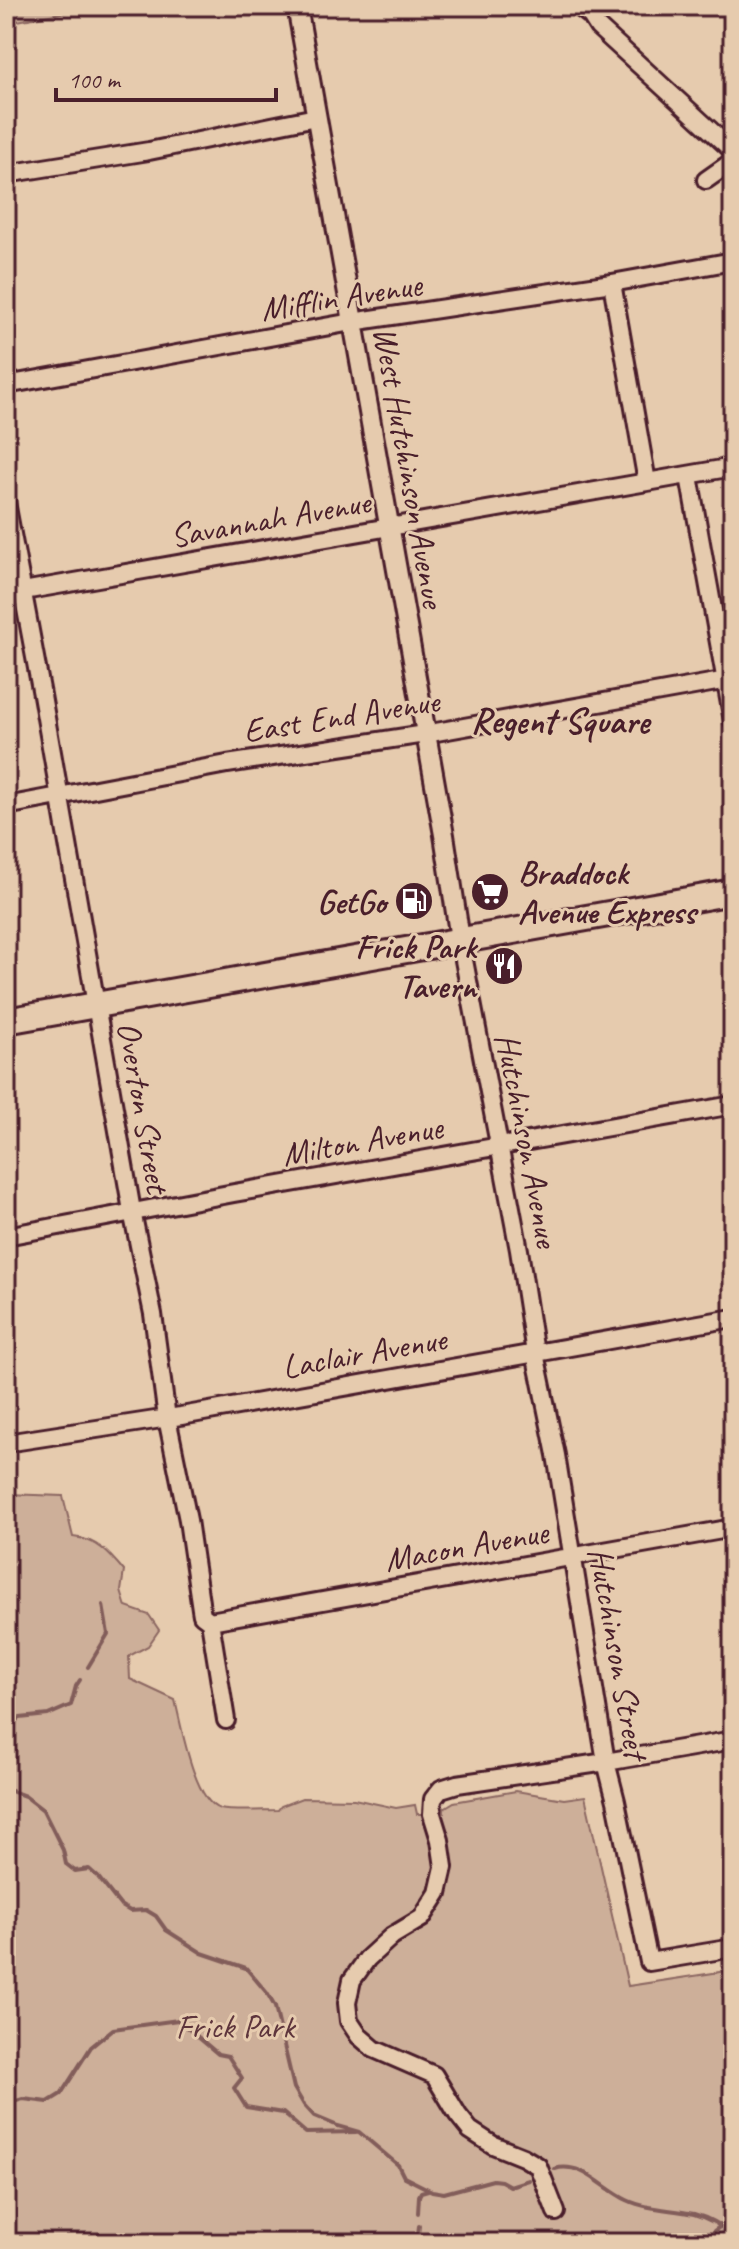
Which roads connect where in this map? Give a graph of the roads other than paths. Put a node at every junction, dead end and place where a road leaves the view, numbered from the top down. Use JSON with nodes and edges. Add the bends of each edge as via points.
{"nodes":[{"id":1,"x":297,"y":6,"type":"edge"},
{"id":2,"x":590,"y":9,"type":"edge"},
{"id":3,"x":316,"y":117,"type":"junction"},
{"id":4,"x":733,"y":151,"type":"edge"},
{"id":5,"x":733,"y":161,"type":"edge"},
{"id":6,"x":6,"y":174,"type":"edge"},
{"id":7,"x":706,"y":180,"type":"dead end"},
{"id":8,"x":733,"y":261,"type":"edge"},
{"id":9,"x":612,"y":283,"type":"junction"},
{"id":10,"x":352,"y":322,"type":"junction"},
{"id":11,"x":6,"y":385,"type":"edge"},
{"id":12,"x":733,"y":467,"type":"edge"},
{"id":13,"x":689,"y":476,"type":"junction"},
{"id":14,"x":647,"y":482,"type":"junction"},
{"id":15,"x":6,"y":502,"type":"edge"},
{"id":16,"x":389,"y":528,"type":"junction"},
{"id":17,"x":14,"y":593,"type":"edge"},
{"id":18,"x":729,"y":680,"type":"edge"},
{"id":19,"x":733,"y":721,"type":"edge"},
{"id":20,"x":425,"y":734,"type":"junction"},
{"id":21,"x":59,"y":797,"type":"junction"},
{"id":22,"x":6,"y":806,"type":"edge"},
{"id":23,"x":733,"y":892,"type":"edge"},
{"id":24,"x":460,"y":939,"type":"junction"},
{"id":25,"x":96,"y":1004,"type":"junction"},
{"id":26,"x":6,"y":1021,"type":"edge"},
{"id":27,"x":733,"y":1105,"type":"edge"},
{"id":28,"x":500,"y":1146,"type":"junction"},
{"id":29,"x":132,"y":1211,"type":"junction"},
{"id":30,"x":6,"y":1236,"type":"edge"},
{"id":31,"x":733,"y":1318,"type":"edge"},
{"id":32,"x":535,"y":1353,"type":"junction"},
{"id":33,"x":167,"y":1418,"type":"junction"},
{"id":34,"x":6,"y":1443,"type":"edge"},
{"id":35,"x":733,"y":1528,"type":"edge"},
{"id":36,"x":571,"y":1557,"type":"junction"},
{"id":37,"x":201,"y":1618,"type":"junction"},
{"id":38,"x":226,"y":1720,"type":"dead end"},
{"id":39,"x":733,"y":1740,"type":"edge"},
{"id":40,"x":606,"y":1762,"type":"junction"},
{"id":41,"x":733,"y":1948,"type":"edge"},
{"id":42,"x":556,"y":2212,"type":"dead end"}],
"edges":[{"from":1,"to":3,"type":"street","name":"West Hutchinson Avenue"},
{"from":2,"to":4,"type":"street","via":[[598,27]]},
{"from":3,"to":6,"type":"street"},
{"from":3,"to":10,"type":"street","name":"West Hutchinson Avenue"},
{"from":5,"to":7,"type":"street"},
{"from":8,"to":9,"type":"street","name":"Mifflin Avenue"},
{"from":9,"to":10,"type":"street","name":"Mifflin Avenue"},
{"from":9,"to":14,"type":"street"},
{"from":10,"to":11,"type":"street","name":"Mifflin Avenue"},
{"from":10,"to":16,"type":"street","name":"West Hutchinson Avenue"},
{"from":12,"to":13,"type":"street","name":"Savannah Avenue"},
{"from":13,"to":14,"type":"street","name":"Savannah Avenue"},
{"from":13,"to":18,"type":"street"},
{"from":14,"to":16,"type":"street","name":"Savannah Avenue"},
{"from":15,"to":17,"type":"street","name":"Overton Street"},
{"from":16,"to":17,"type":"street","name":"Savannah Avenue"},
{"from":16,"to":20,"type":"street","name":"West Hutchinson Avenue"},
{"from":17,"to":21,"type":"street","name":"Overton Street","via":[[42,695]]},
{"from":18,"to":19,"type":"street"},
{"from":18,"to":20,"type":"street","name":"East End Avenue"},
{"from":20,"to":21,"type":"street","name":"East End Avenue","via":[[227,764]]},
{"from":20,"to":24,"type":"street","name":"West Hutchinson Avenue"},
{"from":21,"to":22,"type":"street","name":"East End Avenue"},
{"from":21,"to":25,"type":"street","name":"Overton Street"},
{"from":23,"to":24,"type":"main road"},
{"from":24,"to":25,"type":"main road"},
{"from":24,"to":28,"type":"street","name":"Hutchinson Avenue"},
{"from":25,"to":26,"type":"main road"},
{"from":25,"to":29,"type":"street","name":"Overton Street"},
{"from":27,"to":28,"type":"street","name":"Milton Avenue"},
{"from":28,"to":29,"type":"street","name":"Milton Avenue"},
{"from":28,"to":32,"type":"street","name":"Hutchinson Avenue"},
{"from":29,"to":30,"type":"street","name":"Milton Avenue"},
{"from":29,"to":33,"type":"street","name":"Overton Street"},
{"from":31,"to":32,"type":"street","name":"Laclair Avenue"},
{"from":32,"to":33,"type":"street","name":"Laclair Avenue"},
{"from":32,"to":36,"type":"street","name":"Hutchinson Street"},
{"from":33,"to":34,"type":"street","name":"Laclair Avenue"},
{"from":33,"to":37,"type":"street","name":"Overton Street"},
{"from":35,"to":36,"type":"street","name":"Macon Avenue"},
{"from":36,"to":37,"type":"street","name":"Macon Avenue"},
{"from":36,"to":40,"type":"street","name":"Hutchinson Street"},
{"from":37,"to":38,"type":"street","name":"Overton Street"},
{"from":39,"to":40,"type":"street"},
{"from":40,"to":41,"type":"street","name":"Hutchinson Street","via":[[649,1962]]},
{"from":40,"to":42,"type":"street","via":[[441,1789],[433,1799],[432,1814],[444,1867],[438,1893],[422,1918],[367,1959],[352,1980],[347,2003],[349,2021],[374,2049],[434,2075],[470,2130],[538,2166]]}]}
